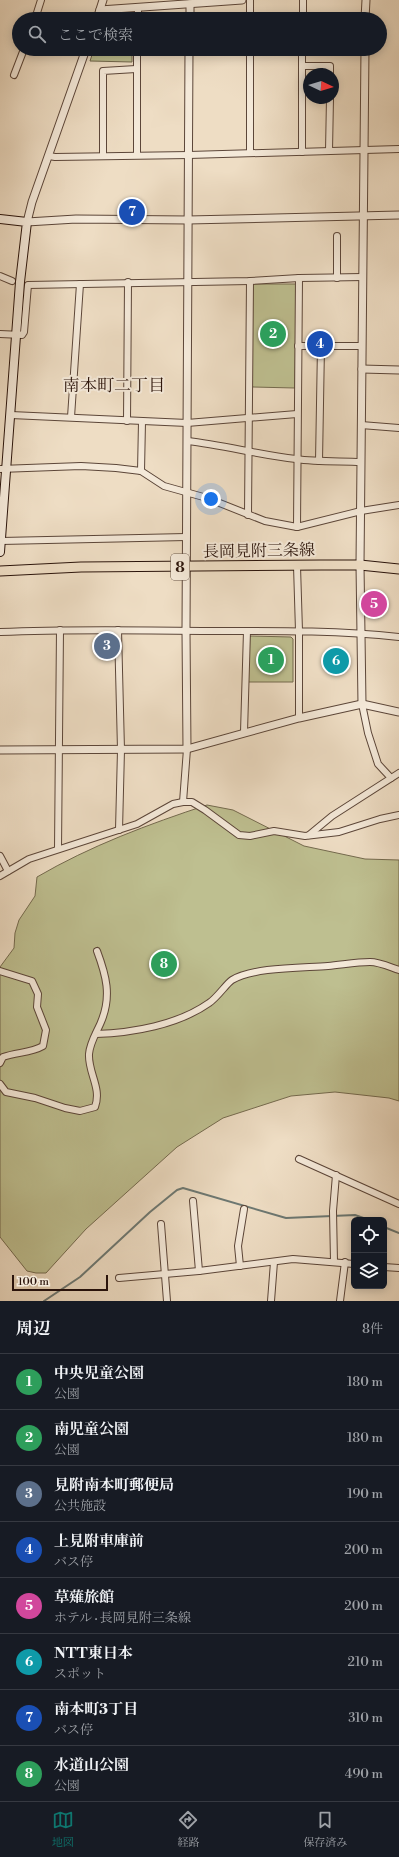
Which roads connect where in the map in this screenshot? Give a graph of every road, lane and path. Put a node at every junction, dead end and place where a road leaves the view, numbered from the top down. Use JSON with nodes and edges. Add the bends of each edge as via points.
{"nodes":[{"id":1,"x":41,"y":0,"type":"edge"},
{"id":2,"x":103,"y":0,"type":"edge"},
{"id":3,"x":242,"y":0,"type":"edge"},
{"id":4,"x":250,"y":0,"type":"edge"},
{"id":5,"x":303,"y":0,"type":"edge"},
{"id":6,"x":366,"y":0,"type":"edge"},
{"id":7,"x":190,"y":4,"type":"junction"},
{"id":8,"x":138,"y":8,"type":"junction"},
{"id":9,"x":100,"y":10,"type":"joint"},
{"id":10,"x":37,"y":12,"type":"edge"},
{"id":11,"x":138,"y":12,"type":"edge"},
{"id":12,"x":190,"y":12,"type":"edge"},
{"id":13,"x":250,"y":12,"type":"edge"},
{"id":14,"x":303,"y":12,"type":"edge"},
{"id":15,"x":366,"y":12,"type":"edge"},
{"id":16,"x":21,"y":56,"type":"edge"},
{"id":17,"x":84,"y":56,"type":"edge"},
{"id":18,"x":137,"y":56,"type":"edge"},
{"id":19,"x":190,"y":56,"type":"edge"},
{"id":20,"x":250,"y":56,"type":"edge"},
{"id":21,"x":302,"y":56,"type":"edge"},
{"id":22,"x":365,"y":56,"type":"edge"},
{"id":23,"x":302,"y":66,"type":"junction"},
{"id":24,"x":330,"y":68,"type":"edge"},
{"id":25,"x":136,"y":69,"type":"junction"},
{"id":26,"x":14,"y":75,"type":"dead end"},
{"id":27,"x":330,"y":104,"type":"edge"},
{"id":28,"x":399,"y":149,"type":"edge"},
{"id":29,"x":364,"y":150,"type":"junction"},
{"id":30,"x":329,"y":151,"type":"junction"},
{"id":31,"x":302,"y":152,"type":"junction"},
{"id":32,"x":250,"y":153,"type":"junction"},
{"id":33,"x":137,"y":155,"type":"junction"},
{"id":34,"x":189,"y":155,"type":"junction"},
{"id":35,"x":49,"y":156,"type":"junction"},
{"id":36,"x":103,"y":156,"type":"junction"},
{"id":37,"x":399,"y":215,"type":"edge"},
{"id":38,"x":363,"y":216,"type":"junction"},
{"id":39,"x":0,"y":219,"type":"edge"},
{"id":40,"x":188,"y":220,"type":"junction"},
{"id":41,"x":27,"y":222,"type":"junction"},
{"id":42,"x":337,"y":236,"type":"dead end"},
{"id":43,"x":0,"y":276,"type":"edge"},
{"id":44,"x":363,"y":277,"type":"junction"},
{"id":45,"x":298,"y":278,"type":"junction"},
{"id":46,"x":337,"y":278,"type":"junction"},
{"id":47,"x":12,"y":281,"type":"dead end"},
{"id":48,"x":189,"y":281,"type":"junction"},
{"id":49,"x":250,"y":281,"type":"junction"},
{"id":50,"x":128,"y":282,"type":"junction"},
{"id":51,"x":80,"y":284,"type":"junction"},
{"id":52,"x":0,"y":334,"type":"edge"},
{"id":53,"x":17,"y":334,"type":"junction"},
{"id":54,"x":298,"y":346,"type":"junction"},
{"id":55,"x":321,"y":346,"type":"junction"},
{"id":56,"x":362,"y":346,"type":"junction"},
{"id":57,"x":362,"y":369,"type":"junction"},
{"id":58,"x":399,"y":370,"type":"edge"},
{"id":59,"x":297,"y":414,"type":"junction"},
{"id":60,"x":11,"y":415,"type":"junction"},
{"id":61,"x":71,"y":417,"type":"junction"},
{"id":62,"x":248,"y":419,"type":"junction"},
{"id":63,"x":127,"y":421,"type":"junction"},
{"id":64,"x":142,"y":422,"type":"junction"},
{"id":65,"x":187,"y":423,"type":"junction"},
{"id":66,"x":361,"y":425,"type":"junction"},
{"id":67,"x":399,"y":428,"type":"edge"},
{"id":68,"x":187,"y":441,"type":"junction"},
{"id":69,"x":249,"y":452,"type":"junction"},
{"id":70,"x":298,"y":460,"type":"junction"},
{"id":71,"x":320,"y":461,"type":"junction"},
{"id":72,"x":361,"y":462,"type":"junction"},
{"id":73,"x":3,"y":469,"type":"edge"},
{"id":74,"x":141,"y":471,"type":"junction"},
{"id":75,"x":187,"y":491,"type":"junction"},
{"id":76,"x":399,"y":505,"type":"edge"},
{"id":77,"x":361,"y":510,"type":"junction"},
{"id":78,"x":248,"y":515,"type":"junction"},
{"id":79,"x":297,"y":527,"type":"junction"},
{"id":80,"x":186,"y":537,"type":"junction"},
{"id":81,"x":1,"y":541,"type":"edge"},
{"id":82,"x":0,"y":552,"type":"edge"},
{"id":83,"x":360,"y":565,"type":"junction"},
{"id":84,"x":297,"y":566,"type":"junction"},
{"id":85,"x":186,"y":567,"type":"junction"},
{"id":86,"x":399,"y":569,"type":"edge"},
{"id":87,"x":0,"y":571,"type":"edge"},
{"id":88,"x":60,"y":630,"type":"junction"},
{"id":89,"x":118,"y":630,"type":"junction"},
{"id":90,"x":186,"y":630,"type":"junction"},
{"id":91,"x":247,"y":631,"type":"junction"},
{"id":92,"x":299,"y":631,"type":"junction"},
{"id":93,"x":0,"y":632,"type":"edge"},
{"id":94,"x":360,"y":633,"type":"junction"},
{"id":95,"x":399,"y":637,"type":"edge"},
{"id":96,"x":362,"y":704,"type":"junction"},
{"id":97,"x":399,"y":712,"type":"edge"},
{"id":98,"x":299,"y":718,"type":"junction"},
{"id":99,"x":244,"y":732,"type":"junction"},
{"id":100,"x":60,"y":749,"type":"junction"},
{"id":101,"x":187,"y":749,"type":"junction"},
{"id":102,"x":0,"y":750,"type":"edge"},
{"id":103,"x":121,"y":750,"type":"junction"},
{"id":104,"x":399,"y":773,"type":"edge"},
{"id":105,"x":391,"y":778,"type":"junction"},
{"id":106,"x":184,"y":802,"type":"junction"},
{"id":107,"x":399,"y":815,"type":"edge"},
{"id":108,"x":119,"y":830,"type":"junction"},
{"id":109,"x":309,"y":835,"type":"junction"},
{"id":110,"x":58,"y":849,"type":"junction"},
{"id":111,"x":0,"y":856,"type":"edge"},
{"id":112,"x":8,"y":871,"type":"junction"},
{"id":113,"x":0,"y":876,"type":"edge"},
{"id":114,"x":97,"y":951,"type":"dead end"},
{"id":115,"x":399,"y":970,"type":"edge"},
{"id":116,"x":0,"y":971,"type":"edge"},
{"id":117,"x":96,"y":1034,"type":"junction"},
{"id":118,"x":0,"y":1063,"type":"edge"},
{"id":119,"x":0,"y":1084,"type":"edge"},
{"id":120,"x":299,"y":1159,"type":"dead end"},
{"id":121,"x":336,"y":1175,"type":"junction"},
{"id":122,"x":193,"y":1201,"type":"dead end"},
{"id":123,"x":399,"y":1204,"type":"edge"},
{"id":124,"x":244,"y":1209,"type":"dead end"},
{"id":125,"x":161,"y":1224,"type":"dead end"},
{"id":126,"x":274,"y":1262,"type":"junction"},
{"id":127,"x":334,"y":1262,"type":"junction"},
{"id":128,"x":345,"y":1262,"type":"junction"},
{"id":129,"x":351,"y":1263,"type":"edge"},
{"id":130,"x":240,"y":1266,"type":"junction"},
{"id":131,"x":387,"y":1267,"type":"edge"},
{"id":132,"x":399,"y":1268,"type":"edge"},
{"id":133,"x":199,"y":1271,"type":"junction"},
{"id":134,"x":165,"y":1274,"type":"junction"},
{"id":135,"x":119,"y":1278,"type":"dead end"},
{"id":136,"x":167,"y":1301,"type":"edge"},
{"id":137,"x":271,"y":1301,"type":"edge"},
{"id":138,"x":340,"y":1301,"type":"edge"}],
"edges":[{"from":1,"to":10,"type":"street"},
{"from":2,"to":9,"type":"street"},
{"from":3,"to":7,"type":"street"},
{"from":4,"to":13,"type":"street"},
{"from":5,"to":14,"type":"street"},
{"from":6,"to":15,"type":"street"},
{"from":7,"to":8,"type":"street"},
{"from":7,"to":12,"type":"street"},
{"from":8,"to":9,"type":"street"},
{"from":8,"to":11,"type":"street"},
{"from":16,"to":26,"type":"street"},
{"from":17,"to":35,"type":"street"},
{"from":18,"to":25,"type":"street"},
{"from":19,"to":34,"type":"street"},
{"from":20,"to":32,"type":"street"},
{"from":21,"to":23,"type":"street"},
{"from":22,"to":29,"type":"street"},
{"from":23,"to":24,"type":"street"},
{"from":23,"to":31,"type":"street"},
{"from":25,"to":33,"type":"street"},
{"from":25,"to":36,"type":"street","via":[[103,71]]},
{"from":27,"to":30,"type":"street"},
{"from":28,"to":29,"type":"street"},
{"from":29,"to":30,"type":"street"},
{"from":29,"to":38,"type":"street"},
{"from":30,"to":31,"type":"street"},
{"from":31,"to":32,"type":"street"},
{"from":32,"to":34,"type":"street"},
{"from":33,"to":34,"type":"street"},
{"from":33,"to":36,"type":"street"},
{"from":34,"to":40,"type":"street"},
{"from":35,"to":36,"type":"street"},
{"from":35,"to":41,"type":"street"},
{"from":37,"to":38,"type":"street"},
{"from":38,"to":40,"type":"street"},
{"from":38,"to":44,"type":"street"},
{"from":39,"to":41,"type":"main road"},
{"from":40,"to":41,"type":"street","via":[[76,219]]},
{"from":40,"to":48,"type":"street"},
{"from":41,"to":53,"type":"main road"},
{"from":42,"to":46,"type":"street"},
{"from":43,"to":47,"type":"street"},
{"from":44,"to":46,"type":"street"},
{"from":44,"to":56,"type":"street"},
{"from":45,"to":46,"type":"street"},
{"from":45,"to":49,"type":"street"},
{"from":45,"to":54,"type":"street"},
{"from":48,"to":49,"type":"street"},
{"from":48,"to":50,"type":"street"},
{"from":48,"to":65,"type":"street"},
{"from":49,"to":62,"type":"street"},
{"from":50,"to":51,"type":"street"},
{"from":50,"to":63,"type":"street"},
{"from":51,"to":53,"type":"street","via":[[28,285],[24,332],[22,335]]},
{"from":51,"to":61,"type":"street"},
{"from":52,"to":53,"type":"street"},
{"from":53,"to":60,"type":"main road"},
{"from":54,"to":55,"type":"street"},
{"from":54,"to":59,"type":"street"},
{"from":55,"to":56,"type":"street"},
{"from":55,"to":71,"type":"street"},
{"from":56,"to":57,"type":"street"},
{"from":57,"to":58,"type":"street"},
{"from":57,"to":66,"type":"street"},
{"from":59,"to":62,"type":"street"},
{"from":59,"to":70,"type":"street"},
{"from":60,"to":61,"type":"street"},
{"from":60,"to":73,"type":"main road"},
{"from":61,"to":63,"type":"street"},
{"from":62,"to":65,"type":"street"},
{"from":62,"to":69,"type":"street"},
{"from":63,"to":64,"type":"street"},
{"from":64,"to":65,"type":"street"},
{"from":64,"to":74,"type":"street"},
{"from":65,"to":68,"type":"street"},
{"from":66,"to":67,"type":"street"},
{"from":66,"to":72,"type":"street"},
{"from":68,"to":69,"type":"street","via":[[222,445]]},
{"from":68,"to":75,"type":"street"},
{"from":69,"to":70,"type":"street"},
{"from":69,"to":78,"type":"street"},
{"from":70,"to":71,"type":"street"},
{"from":70,"to":79,"type":"street"},
{"from":71,"to":72,"type":"street"},
{"from":72,"to":77,"type":"street"},
{"from":73,"to":74,"type":"street","via":[[81,466]]},
{"from":73,"to":81,"type":"main road"},
{"from":74,"to":75,"type":"street","via":[[164,486]]},
{"from":75,"to":78,"type":"street"},
{"from":75,"to":80,"type":"street"},
{"from":76,"to":77,"type":"street"},
{"from":77,"to":79,"type":"street"},
{"from":77,"to":83,"type":"street"},
{"from":78,"to":79,"type":"street"},
{"from":80,"to":81,"type":"street"},
{"from":80,"to":85,"type":"street"},
{"from":81,"to":82,"type":"main road"},
{"from":83,"to":84,"type":"main road","name":"長岡見附三条線","number":"8"},
{"from":83,"to":86,"type":"main road","name":"長岡見附三条線","number":"8"},
{"from":83,"to":94,"type":"street"},
{"from":84,"to":85,"type":"main road","name":"長岡見附三条線","number":"8"},
{"from":84,"to":92,"type":"street"},
{"from":85,"to":87,"type":"main road","name":"長岡見附三条線","number":"8","via":[[81,567]]},
{"from":85,"to":90,"type":"street"},
{"from":88,"to":89,"type":"street"},
{"from":88,"to":93,"type":"street"},
{"from":88,"to":100,"type":"street"},
{"from":89,"to":90,"type":"street"},
{"from":89,"to":103,"type":"street"},
{"from":90,"to":91,"type":"street"},
{"from":90,"to":101,"type":"street"},
{"from":91,"to":92,"type":"street"},
{"from":91,"to":99,"type":"street"},
{"from":92,"to":94,"type":"street"},
{"from":92,"to":98,"type":"street"},
{"from":94,"to":95,"type":"street"},
{"from":94,"to":96,"type":"street"},
{"from":96,"to":97,"type":"street"},
{"from":96,"to":98,"type":"street"},
{"from":96,"to":105,"type":"street","via":[[378,764]]},
{"from":98,"to":99,"type":"street"},
{"from":99,"to":101,"type":"street"},
{"from":100,"to":102,"type":"street"},
{"from":100,"to":103,"type":"street"},
{"from":100,"to":110,"type":"street"},
{"from":101,"to":103,"type":"street"},
{"from":101,"to":106,"type":"street"},
{"from":103,"to":108,"type":"street"},
{"from":104,"to":105,"type":"street"},
{"from":105,"to":109,"type":"street","via":[[332,816]]},
{"from":106,"to":108,"type":"street","via":[[173,804],[137,824]]},
{"from":106,"to":109,"type":"street","via":[[192,802],[239,835],[250,836],[274,831]]},
{"from":107,"to":109,"type":"street","via":[[339,832]]},
{"from":108,"to":110,"type":"street"},
{"from":110,"to":112,"type":"street","via":[[29,859]]},
{"from":111,"to":112,"type":"street"},
{"from":112,"to":113,"type":"street"},
{"from":114,"to":117,"type":"street","via":[[108,984],[102,1020]]},
{"from":115,"to":117,"type":"street","via":[[371,962],[296,967],[247,974],[231,980],[208,1004],[184,1016],[125,1032]]},
{"from":116,"to":118,"type":"street","via":[[32,981],[38,994],[37,1007],[46,1030],[43,1046],[35,1051],[3,1057]]},
{"from":117,"to":119,"type":"street","via":[[89,1053],[98,1097],[95,1107],[80,1112],[6,1092]]},
{"from":120,"to":121,"type":"street"},
{"from":121,"to":123,"type":"street"},
{"from":121,"to":127,"type":"street","via":[[333,1211]]},
{"from":122,"to":133,"type":"street"},
{"from":124,"to":130,"type":"street","via":[[238,1246]]},
{"from":125,"to":134,"type":"street"},
{"from":126,"to":127,"type":"street","via":[[293,1259]]},
{"from":126,"to":130,"type":"street"},
{"from":126,"to":137,"type":"street"},
{"from":127,"to":128,"type":"street"},
{"from":128,"to":129,"type":"street"},
{"from":128,"to":138,"type":"street"},
{"from":130,"to":133,"type":"street"},
{"from":131,"to":132,"type":"street"},
{"from":133,"to":134,"type":"street"},
{"from":134,"to":135,"type":"street"},
{"from":134,"to":136,"type":"street"}]}
